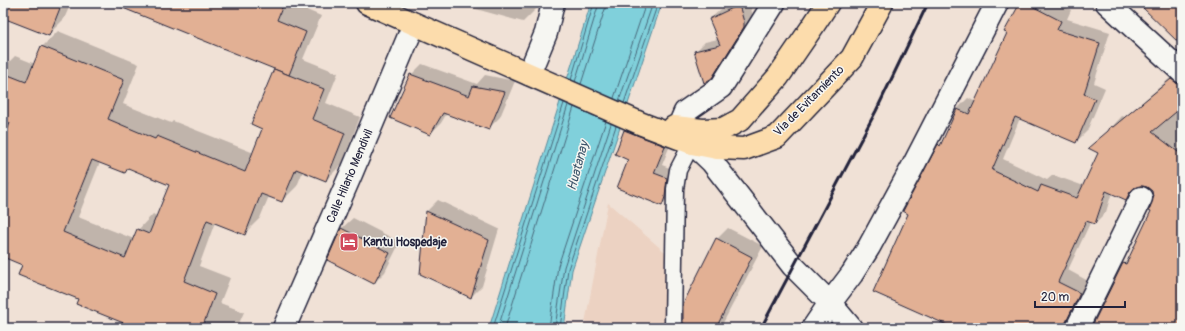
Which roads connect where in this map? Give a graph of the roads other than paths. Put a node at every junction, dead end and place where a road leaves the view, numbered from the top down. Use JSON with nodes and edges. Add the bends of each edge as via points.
{"nodes":[{"id":1,"x":367,"y":3,"type":"edge"},
{"id":2,"x":553,"y":3,"type":"edge"},
{"id":3,"x":774,"y":3,"type":"edge"},
{"id":4,"x":828,"y":3,"type":"edge"},
{"id":5,"x":882,"y":3,"type":"edge"},
{"id":6,"x":997,"y":3,"type":"edge"},
{"id":7,"x":1107,"y":3,"type":"edge"},
{"id":8,"x":414,"y":24,"type":"junction"},
{"id":9,"x":1182,"y":72,"type":"edge"},
{"id":10,"x":538,"y":78,"type":"junction"},
{"id":11,"x":687,"y":136,"type":"junction"},
{"id":12,"x":1141,"y":198,"type":"dead end"},
{"id":13,"x":830,"y":303,"type":"junction"},
{"id":14,"x":284,"y":328,"type":"edge"},
{"id":15,"x":673,"y":328,"type":"edge"},
{"id":16,"x":813,"y":328,"type":"edge"},
{"id":17,"x":851,"y":328,"type":"edge"},
{"id":18,"x":1077,"y":328,"type":"edge"}],
"edges":[{"from":1,"to":8,"type":"highway","name":"Vía de Evitamiento"},
{"from":2,"to":10,"type":"street"},
{"from":3,"to":11,"type":"street","via":[[721,87],[685,112],[682,119]]},
{"from":4,"to":11,"type":"highway","name":"Vía de Evitamiento","via":[[778,77],[740,120],[723,129],[703,130]]},
{"from":5,"to":11,"type":"highway","name":"Vía de Evitamiento","via":[[852,58],[777,137],[744,149],[717,148]]},
{"from":6,"to":13,"type":"street","via":[[869,247]]},
{"from":7,"to":9,"type":"street"},
{"from":8,"to":10,"type":"highway","name":"Vía de Evitamiento"},
{"from":8,"to":14,"type":"street","name":"Calle Hilario Mendivil"},
{"from":10,"to":11,"type":"highway","name":"Vía de Evitamiento","via":[[634,120]]},
{"from":11,"to":13,"type":"street","via":[[712,162],[793,266]]},
{"from":11,"to":15,"type":"lane","via":[[675,189]]},
{"from":12,"to":18,"type":"street"},
{"from":13,"to":16,"type":"street"},
{"from":13,"to":17,"type":"street"}]}
